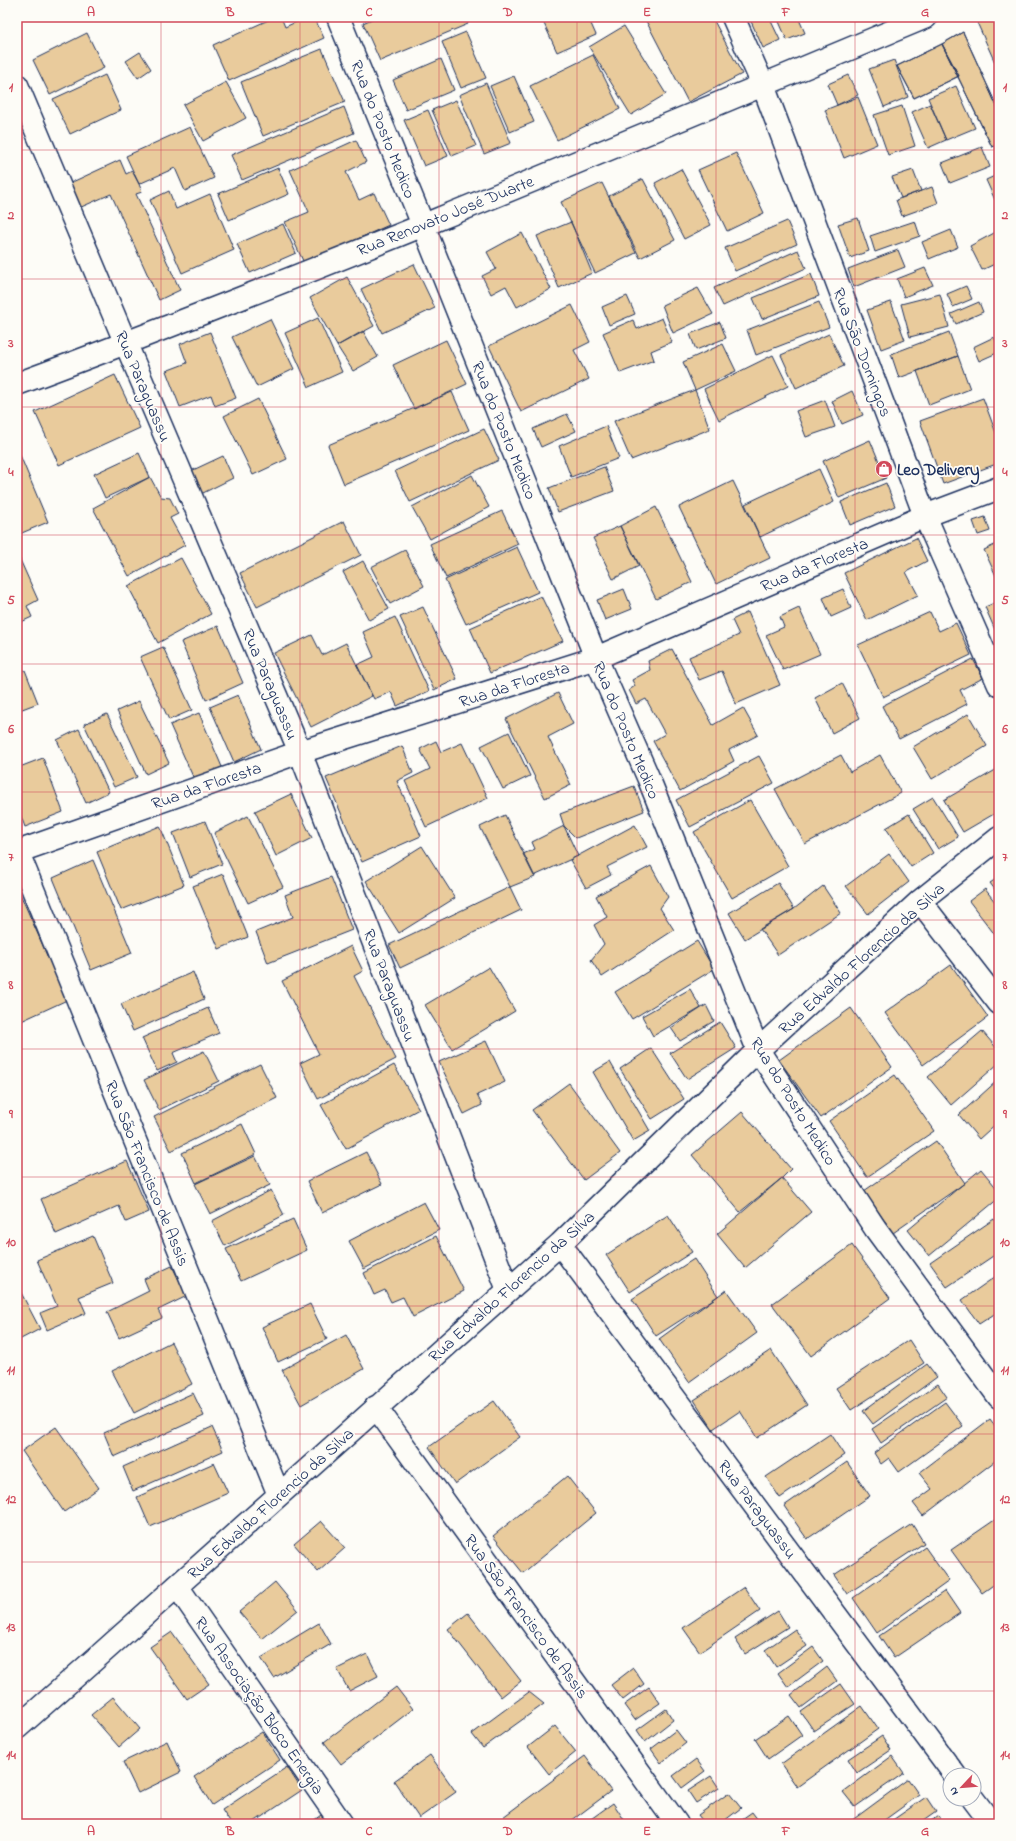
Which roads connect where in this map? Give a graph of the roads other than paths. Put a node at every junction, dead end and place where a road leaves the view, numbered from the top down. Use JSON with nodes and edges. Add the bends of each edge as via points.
{"nodes":[{"id":1,"x":338,"y":17,"type":"edge"},
{"id":2,"x":733,"y":17,"type":"edge"},
{"id":3,"x":926,"y":17,"type":"edge"},
{"id":4,"x":17,"y":85,"type":"edge"},
{"id":5,"x":763,"y":85,"type":"junction"},
{"id":6,"x":424,"y":224,"type":"junction"},
{"id":7,"x":126,"y":344,"type":"junction"},
{"id":8,"x":17,"y":384,"type":"edge"},
{"id":9,"x":999,"y":488,"type":"edge"},
{"id":10,"x":925,"y":516,"type":"junction"},
{"id":11,"x":596,"y":658,"type":"junction"},
{"id":12,"x":999,"y":685,"type":"edge"},
{"id":13,"x":300,"y":752,"type":"junction"},
{"id":14,"x":999,"y":838,"type":"edge"},
{"id":15,"x":17,"y":851,"type":"edge"},
{"id":16,"x":920,"y":901,"type":"junction"},
{"id":17,"x":999,"y":1004,"type":"edge"},
{"id":18,"x":758,"y":1050,"type":"junction"},
{"id":19,"x":560,"y":1244,"type":"junction"},
{"id":20,"x":508,"y":1290,"type":"junction"},
{"id":21,"x":999,"y":1397,"type":"edge"},
{"id":22,"x":376,"y":1407,"type":"junction"},
{"id":23,"x":279,"y":1495,"type":"junction"},
{"id":24,"x":177,"y":1586,"type":"junction"},
{"id":25,"x":17,"y":1728,"type":"edge"},
{"id":26,"x":949,"y":1767,"type":"edge"},
{"id":27,"x":979,"y":1807,"type":"edge"},
{"id":28,"x":342,"y":1824,"type":"edge"},
{"id":29,"x":678,"y":1824,"type":"edge"},
{"id":30,"x":992,"y":1824,"type":"edge"}],
"edges":[{"from":1,"to":6,"type":"street","name":"Rua do Posto Medico"},
{"from":2,"to":5,"type":"street","name":"Rua São Domingos"},
{"from":3,"to":5,"type":"street","name":"Rua Renovato José Duarte"},
{"from":4,"to":7,"type":"street","name":"Rua Paraguassu"},
{"from":5,"to":6,"type":"street","name":"Rua Renovato José Duarte"},
{"from":5,"to":10,"type":"street","name":"Rua São Domingos"},
{"from":6,"to":7,"type":"street","name":"Rua Renovato José Duarte"},
{"from":6,"to":11,"type":"street","name":"Rua do Posto Medico"},
{"from":7,"to":8,"type":"street","name":"Rua Renovato José Duarte"},
{"from":7,"to":13,"type":"street","name":"Rua Paraguassu"},
{"from":9,"to":10,"type":"street","name":"Rua da Floresta"},
{"from":10,"to":11,"type":"street","name":"Rua da Floresta"},
{"from":10,"to":12,"type":"street","name":"Rua São Domingos"},
{"from":11,"to":13,"type":"street","name":"Rua da Floresta"},
{"from":11,"to":18,"type":"street","name":"Rua do Posto Medico","via":[[648,776]]},
{"from":13,"to":15,"type":"street","name":"Rua da Floresta"},
{"from":13,"to":20,"type":"street","name":"Rua Paraguassu"},
{"from":14,"to":16,"type":"street","name":"Rua Edvaldo Florencio da Silva"},
{"from":15,"to":23,"type":"street","name":"Rua São Francisco de Assis"},
{"from":16,"to":17,"type":"street"},
{"from":16,"to":18,"type":"street","name":"Rua Edvaldo Florencio da Silva"},
{"from":18,"to":19,"type":"street","name":"Rua Edvaldo Florencio da Silva"},
{"from":18,"to":21,"type":"street","name":"Rua do Posto Medico","via":[[875,1228]]},
{"from":19,"to":20,"type":"street","name":"Rua Edvaldo Florencio da Silva"},
{"from":19,"to":26,"type":"street","name":"Rua Paraguassu"},
{"from":20,"to":22,"type":"street","name":"Rua Edvaldo Florencio da Silva"},
{"from":22,"to":23,"type":"street","name":"Rua Edvaldo Florencio da Silva"},
{"from":22,"to":29,"type":"street","name":"Rua São Francisco de Assis"},
{"from":23,"to":24,"type":"street","name":"Rua Edvaldo Florencio da Silva"},
{"from":24,"to":25,"type":"street","name":"Rua Edvaldo Florencio da Silva"},
{"from":24,"to":28,"type":"street","name":"Rua Associação Bloco Energia"},
{"from":27,"to":30,"type":"street"}]}
